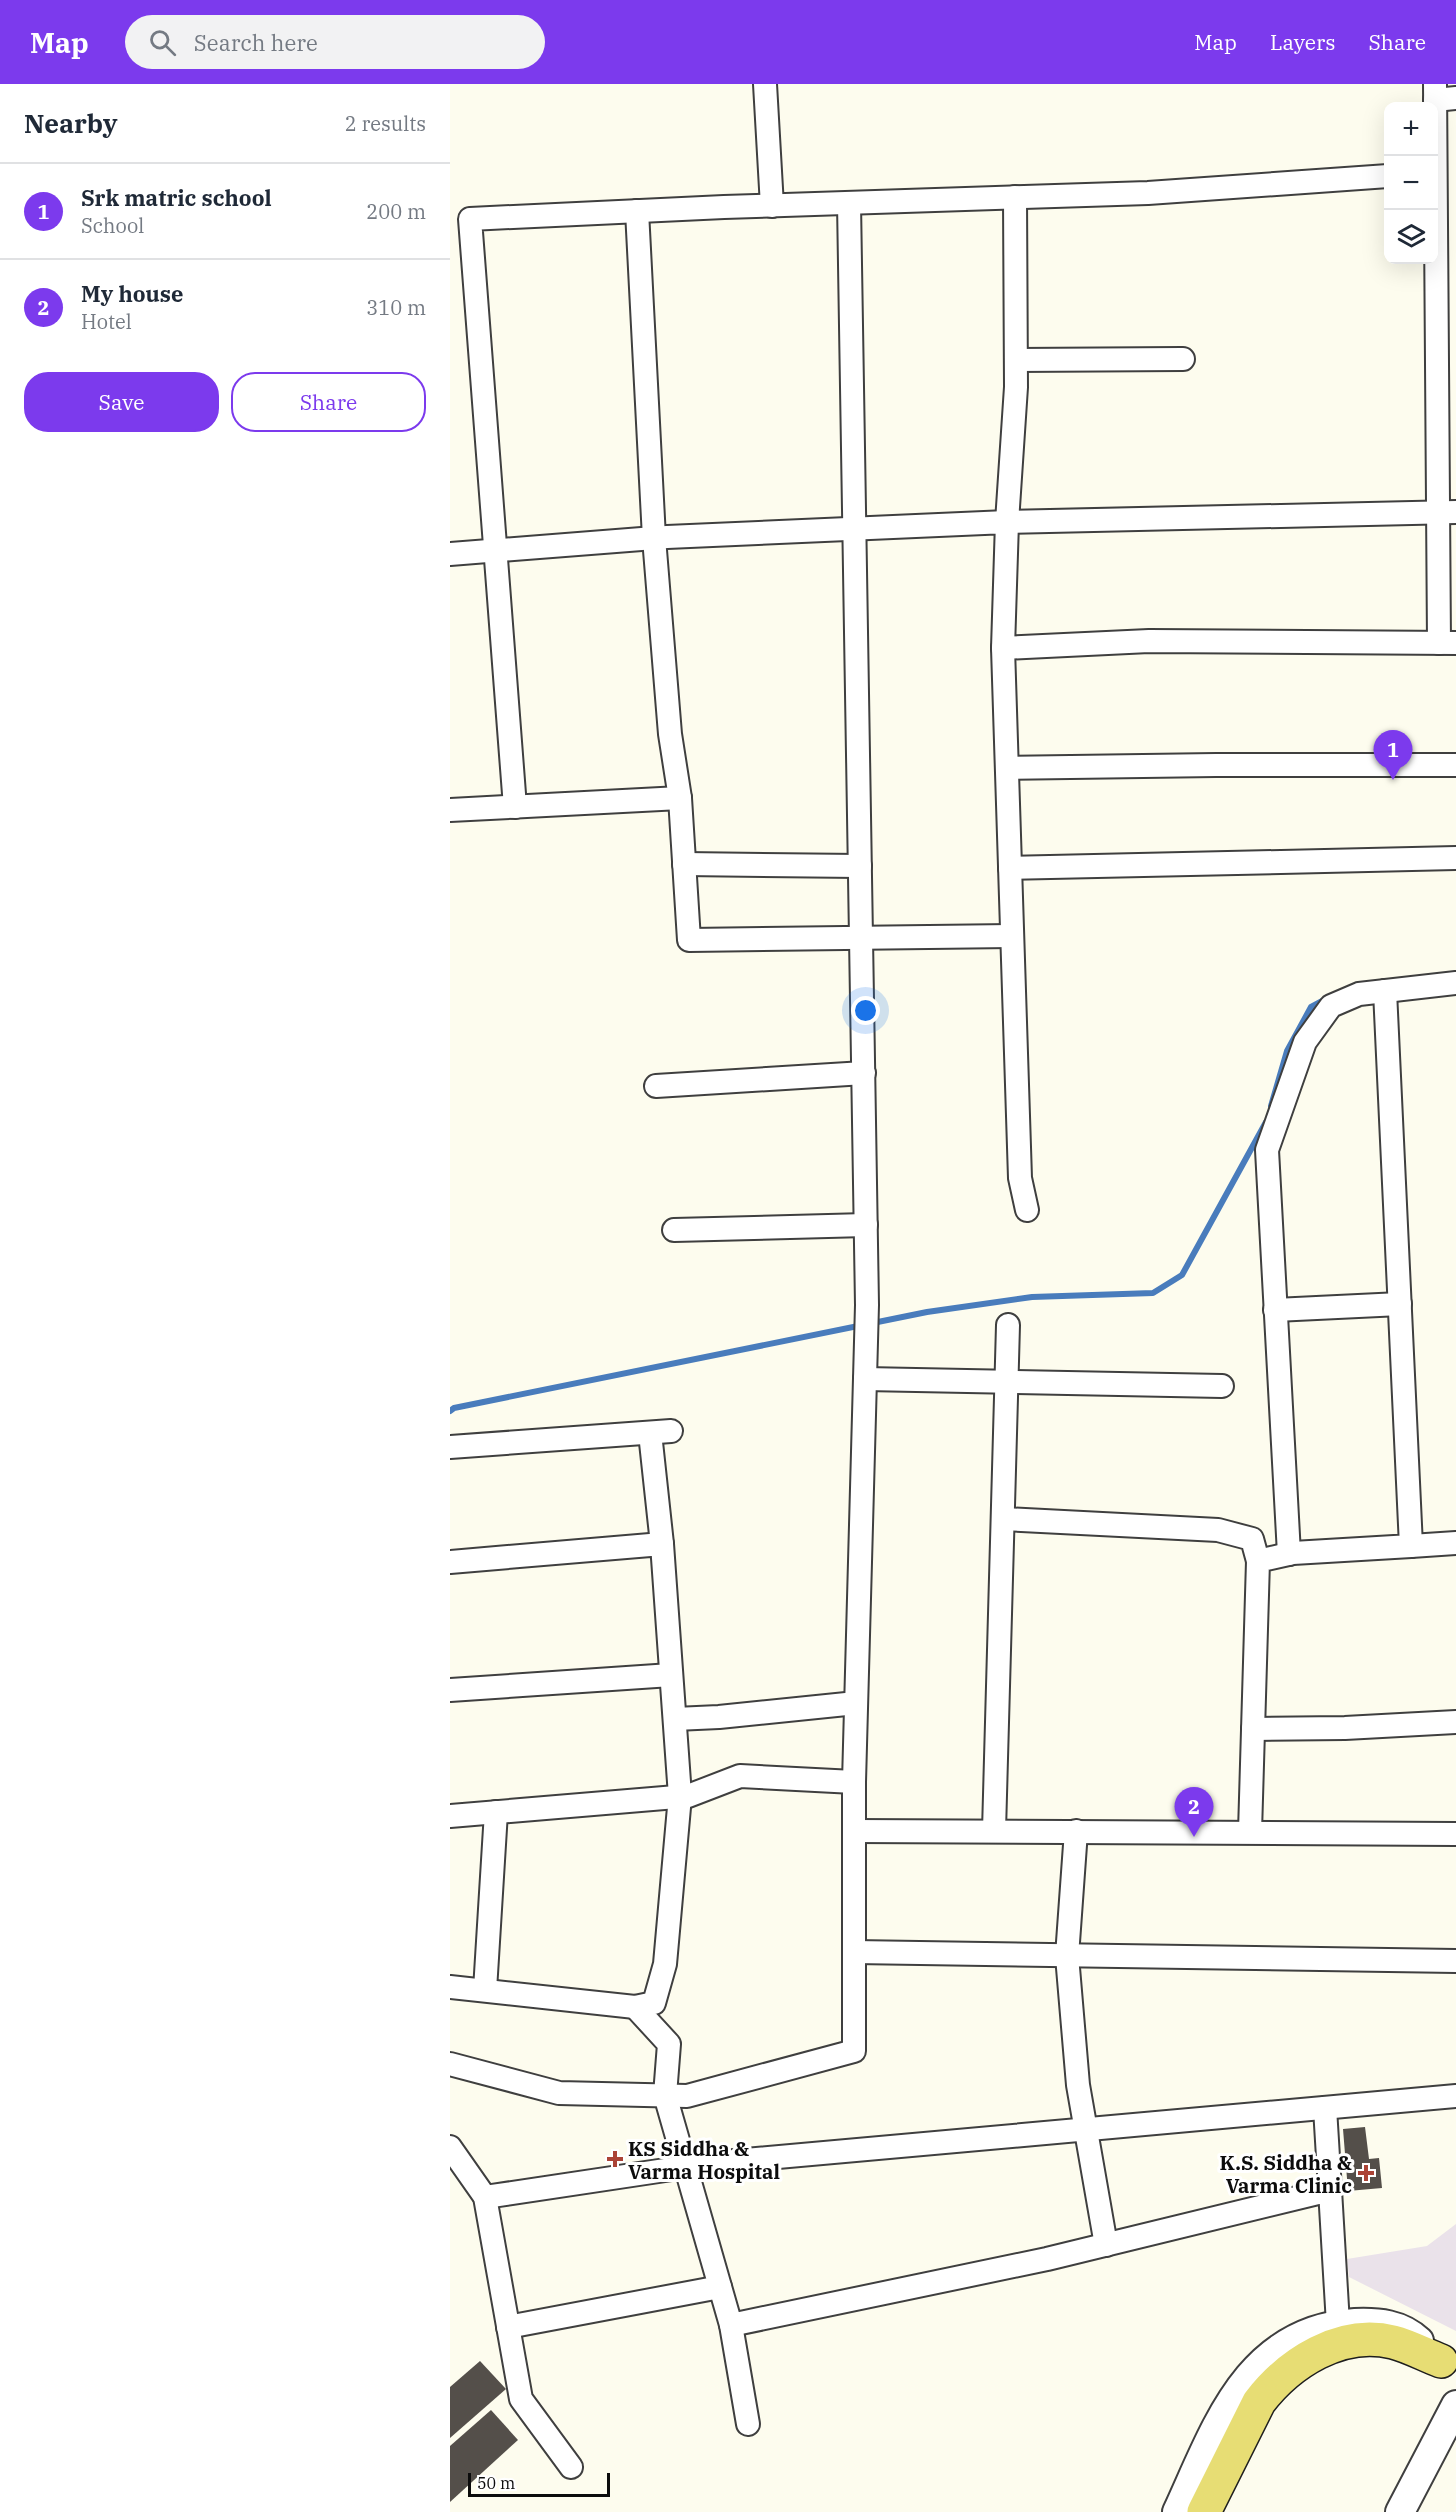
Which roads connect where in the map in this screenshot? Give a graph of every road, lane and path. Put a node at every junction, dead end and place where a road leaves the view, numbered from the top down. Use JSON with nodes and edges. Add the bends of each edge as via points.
{"nodes":[{"id":1,"x":765,"y":84,"type":"edge"},
{"id":2,"x":1442,"y":94,"type":"edge"},
{"id":3,"x":1442,"y":172,"type":"edge"},
{"id":4,"x":1384,"y":176,"type":"edge"},
{"id":5,"x":1015,"y":197,"type":"junction"},
{"id":6,"x":849,"y":203,"type":"junction"},
{"id":7,"x":772,"y":206,"type":"junction"},
{"id":8,"x":637,"y":212,"type":"junction"},
{"id":9,"x":1446,"y":308,"type":"edge"},
{"id":10,"x":1183,"y":359,"type":"dead end"},
{"id":11,"x":1016,"y":360,"type":"junction"},
{"id":12,"x":1447,"y":419,"type":"edge"},
{"id":13,"x":1447,"y":512,"type":"edge"},
{"id":14,"x":1007,"y":522,"type":"junction"},
{"id":15,"x":855,"y":529,"type":"junction"},
{"id":16,"x":654,"y":538,"type":"junction"},
{"id":17,"x":495,"y":550,"type":"junction"},
{"id":18,"x":450,"y":554,"type":"edge"},
{"id":19,"x":1448,"y":643,"type":"edge"},
{"id":20,"x":1003,"y":648,"type":"junction"},
{"id":21,"x":1456,"y":765,"type":"edge"},
{"id":22,"x":1007,"y":768,"type":"junction"},
{"id":23,"x":680,"y":798,"type":"junction"},
{"id":24,"x":515,"y":807,"type":"junction"},
{"id":25,"x":450,"y":810,"type":"edge"},
{"id":26,"x":1456,"y":858,"type":"edge"},
{"id":27,"x":684,"y":864,"type":"junction"},
{"id":28,"x":860,"y":866,"type":"junction"},
{"id":29,"x":1010,"y":868,"type":"junction"},
{"id":30,"x":1012,"y":936,"type":"junction"},
{"id":31,"x":861,"y":938,"type":"junction"},
{"id":32,"x":1456,"y":983,"type":"edge"},
{"id":33,"x":1385,"y":991,"type":"junction"},
{"id":34,"x":864,"y":1073,"type":"junction"},
{"id":35,"x":656,"y":1086,"type":"dead end"},
{"id":36,"x":1027,"y":1210,"type":"dead end"},
{"id":37,"x":866,"y":1225,"type":"junction"},
{"id":38,"x":674,"y":1230,"type":"dead end"},
{"id":39,"x":1400,"y":1304,"type":"junction"},
{"id":40,"x":1275,"y":1310,"type":"junction"},
{"id":41,"x":1008,"y":1325,"type":"dead end"},
{"id":42,"x":865,"y":1379,"type":"junction"},
{"id":43,"x":1007,"y":1380,"type":"junction"},
{"id":44,"x":1222,"y":1386,"type":"dead end"},
{"id":45,"x":450,"y":1447,"type":"edge"},
{"id":46,"x":1004,"y":1519,"type":"junction"},
{"id":47,"x":1456,"y":1543,"type":"edge"},
{"id":48,"x":662,"y":1544,"type":"junction"},
{"id":49,"x":1411,"y":1546,"type":"junction"},
{"id":50,"x":1289,"y":1554,"type":"junction"},
{"id":51,"x":1258,"y":1561,"type":"junction"},
{"id":52,"x":450,"y":1562,"type":"edge"},
{"id":53,"x":671,"y":1675,"type":"junction"},
{"id":54,"x":450,"y":1690,"type":"edge"},
{"id":55,"x":856,"y":1703,"type":"junction"},
{"id":56,"x":675,"y":1719,"type":"junction"},
{"id":57,"x":1456,"y":1722,"type":"edge"},
{"id":58,"x":1253,"y":1729,"type":"junction"},
{"id":59,"x":854,"y":1782,"type":"junction"},
{"id":60,"x":680,"y":1796,"type":"junction"},
{"id":61,"x":496,"y":1812,"type":"junction"},
{"id":62,"x":450,"y":1816,"type":"edge"},
{"id":63,"x":854,"y":1831,"type":"junction"},
{"id":64,"x":994,"y":1831,"type":"junction"},
{"id":65,"x":1077,"y":1832,"type":"junction"},
{"id":66,"x":1250,"y":1832,"type":"junction"},
{"id":67,"x":1456,"y":1834,"type":"edge"},
{"id":68,"x":854,"y":1952,"type":"junction"},
{"id":69,"x":1067,"y":1956,"type":"junction"},
{"id":70,"x":1456,"y":1961,"type":"edge"},
{"id":71,"x":450,"y":1987,"type":"edge"},
{"id":72,"x":485,"y":1990,"type":"junction"},
{"id":73,"x":635,"y":2007,"type":"junction"},
{"id":74,"x":450,"y":2064,"type":"edge"},
{"id":75,"x":665,"y":2095,"type":"junction"},
{"id":76,"x":1456,"y":2096,"type":"edge"},
{"id":77,"x":1325,"y":2108,"type":"junction"},
{"id":78,"x":1086,"y":2130,"type":"junction"},
{"id":79,"x":450,"y":2147,"type":"edge"},
{"id":80,"x":685,"y":2167,"type":"junction"},
{"id":81,"x":1330,"y":2190,"type":"junction"},
{"id":82,"x":485,"y":2197,"type":"junction"},
{"id":83,"x":1106,"y":2245,"type":"junction"},
{"id":84,"x":720,"y":2287,"type":"junction"},
{"id":85,"x":731,"y":2325,"type":"junction"},
{"id":86,"x":1338,"y":2325,"type":"junction"},
{"id":87,"x":508,"y":2327,"type":"junction"},
{"id":88,"x":1388,"y":2353,"type":"junction"},
{"id":89,"x":1448,"y":2364,"type":"edge"},
{"id":90,"x":1456,"y":2404,"type":"edge"},
{"id":91,"x":748,"y":2424,"type":"dead end"},
{"id":92,"x":571,"y":2466,"type":"dead end"},
{"id":93,"x":1177,"y":2512,"type":"edge"},
{"id":94,"x":1204,"y":2512,"type":"edge"},
{"id":95,"x":1227,"y":2512,"type":"edge"},
{"id":96,"x":1400,"y":2512,"type":"edge"}],
"edges":[{"from":1,"to":7,"type":"street"},
{"from":2,"to":3,"type":"street"},
{"from":3,"to":9,"type":"street"},
{"from":4,"to":5,"type":"street","via":[[1148,193]]},
{"from":5,"to":6,"type":"street"},
{"from":5,"to":11,"type":"street"},
{"from":6,"to":7,"type":"street"},
{"from":6,"to":15,"type":"street"},
{"from":7,"to":8,"type":"street"},
{"from":8,"to":16,"type":"street"},
{"from":8,"to":17,"type":"street","via":[[471,219]]},
{"from":9,"to":12,"type":"street"},
{"from":10,"to":11,"type":"street"},
{"from":11,"to":14,"type":"street"},
{"from":12,"to":13,"type":"street"},
{"from":13,"to":14,"type":"street"},
{"from":13,"to":19,"type":"street"},
{"from":14,"to":15,"type":"street"},
{"from":14,"to":20,"type":"street"},
{"from":15,"to":16,"type":"street"},
{"from":15,"to":28,"type":"street"},
{"from":16,"to":17,"type":"street"},
{"from":16,"to":23,"type":"street","via":[[670,734]]},
{"from":17,"to":18,"type":"street"},
{"from":17,"to":24,"type":"street"},
{"from":19,"to":20,"type":"street","via":[[1149,641]]},
{"from":20,"to":22,"type":"street"},
{"from":21,"to":22,"type":"street"},
{"from":22,"to":29,"type":"street"},
{"from":23,"to":24,"type":"street"},
{"from":23,"to":27,"type":"street"},
{"from":24,"to":25,"type":"street"},
{"from":26,"to":29,"type":"street"},
{"from":27,"to":28,"type":"street"},
{"from":27,"to":31,"type":"street","via":[[689,940]]},
{"from":28,"to":31,"type":"street"},
{"from":29,"to":30,"type":"street"},
{"from":30,"to":31,"type":"street"},
{"from":30,"to":36,"type":"street","via":[[1020,1178]]},
{"from":31,"to":34,"type":"street"},
{"from":32,"to":33,"type":"street"},
{"from":33,"to":39,"type":"street"},
{"from":33,"to":40,"type":"street","via":[[1359,994],[1331,1006],[1305,1042],[1267,1150]]},
{"from":34,"to":35,"type":"street"},
{"from":34,"to":37,"type":"street"},
{"from":37,"to":38,"type":"street"},
{"from":37,"to":42,"type":"street"},
{"from":39,"to":40,"type":"street"},
{"from":39,"to":49,"type":"street"},
{"from":40,"to":50,"type":"street"},
{"from":41,"to":43,"type":"street"},
{"from":42,"to":43,"type":"street"},
{"from":42,"to":55,"type":"street"},
{"from":43,"to":44,"type":"street"},
{"from":43,"to":46,"type":"street"},
{"from":45,"to":48,"type":"street","via":[[660,1432]]},
{"from":46,"to":51,"type":"street","via":[[1218,1530],[1252,1539]]},
{"from":46,"to":64,"type":"street"},
{"from":47,"to":49,"type":"street"},
{"from":48,"to":52,"type":"street"},
{"from":48,"to":53,"type":"street"},
{"from":49,"to":50,"type":"street"},
{"from":50,"to":51,"type":"street"},
{"from":51,"to":58,"type":"street"},
{"from":53,"to":54,"type":"street"},
{"from":53,"to":56,"type":"street"},
{"from":55,"to":56,"type":"street"},
{"from":55,"to":59,"type":"street"},
{"from":56,"to":60,"type":"street"},
{"from":57,"to":58,"type":"street"},
{"from":58,"to":66,"type":"street"},
{"from":59,"to":60,"type":"street","via":[[740,1776]]},
{"from":59,"to":63,"type":"street"},
{"from":60,"to":61,"type":"street"},
{"from":60,"to":73,"type":"street","via":[[666,1964],[654,2003]]},
{"from":61,"to":62,"type":"street"},
{"from":61,"to":72,"type":"street"},
{"from":63,"to":64,"type":"street"},
{"from":63,"to":68,"type":"street"},
{"from":64,"to":65,"type":"street"},
{"from":65,"to":66,"type":"street"},
{"from":65,"to":69,"type":"street"},
{"from":66,"to":67,"type":"street"},
{"from":68,"to":69,"type":"street"},
{"from":68,"to":75,"type":"street","via":[[854,2051],[687,2096]]},
{"from":69,"to":70,"type":"street"},
{"from":69,"to":78,"type":"street","via":[[1078,2085]]},
{"from":71,"to":72,"type":"street"},
{"from":72,"to":73,"type":"street"},
{"from":73,"to":75,"type":"street","via":[[669,2044]]},
{"from":74,"to":75,"type":"street","via":[[559,2093]]},
{"from":75,"to":80,"type":"street"},
{"from":76,"to":77,"type":"street"},
{"from":77,"to":78,"type":"street"},
{"from":77,"to":81,"type":"street"},
{"from":78,"to":80,"type":"street"},
{"from":78,"to":83,"type":"street"},
{"from":79,"to":82,"type":"street"},
{"from":80,"to":82,"type":"street"},
{"from":80,"to":84,"type":"street"},
{"from":81,"to":83,"type":"street"},
{"from":81,"to":86,"type":"street"},
{"from":82,"to":87,"type":"street"},
{"from":83,"to":85,"type":"street"},
{"from":84,"to":85,"type":"street"},
{"from":84,"to":87,"type":"street"},
{"from":85,"to":91,"type":"street"},
{"from":86,"to":89,"type":"street","via":[[1378,2322],[1410,2332]]},
{"from":86,"to":93,"type":"street","via":[[1292,2340],[1257,2365],[1224,2410]]},
{"from":87,"to":92,"type":"street","via":[[521,2399]]},
{"from":88,"to":89,"type":"main road","via":[[1407,2366]]},
{"from":88,"to":94,"type":"main road","via":[[1354,2342],[1333,2346],[1284,2373],[1259,2402]]},
{"from":88,"to":95,"type":"main road","via":[[1331,2370],[1288,2399],[1263,2436]]},
{"from":90,"to":96,"type":"street"}]}
